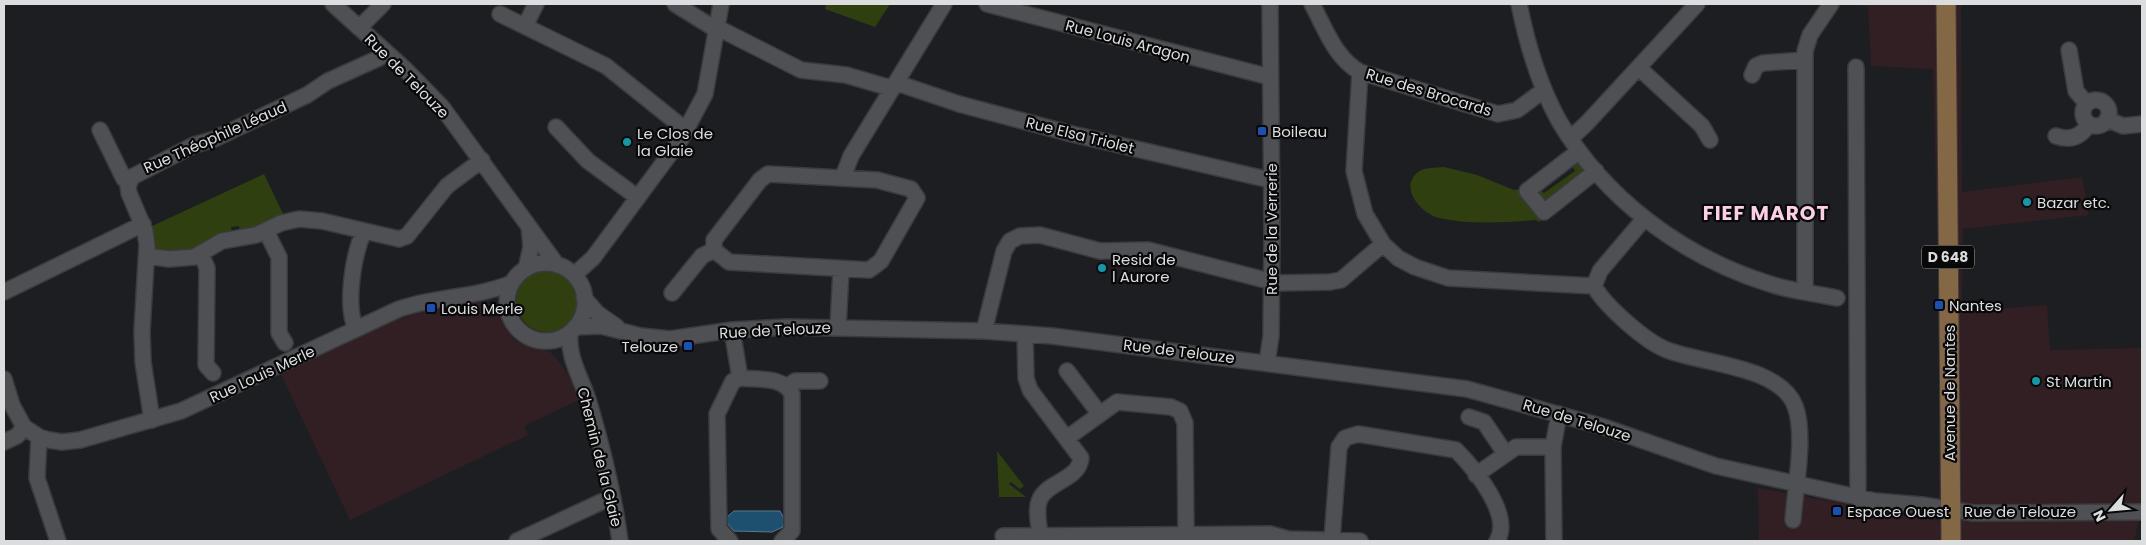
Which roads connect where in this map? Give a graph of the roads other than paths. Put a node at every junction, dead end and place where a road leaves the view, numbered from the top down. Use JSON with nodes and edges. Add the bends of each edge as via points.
{"nodes":[{"id":1,"x":332,"y":4,"type":"edge"},
{"id":2,"x":383,"y":4,"type":"edge"},
{"id":3,"x":536,"y":4,"type":"edge"},
{"id":4,"x":675,"y":4,"type":"edge"},
{"id":5,"x":721,"y":4,"type":"edge"},
{"id":6,"x":944,"y":4,"type":"edge"},
{"id":7,"x":987,"y":4,"type":"edge"},
{"id":8,"x":1270,"y":4,"type":"edge"},
{"id":9,"x":1312,"y":4,"type":"edge"},
{"id":10,"x":1519,"y":4,"type":"edge"},
{"id":11,"x":1697,"y":4,"type":"edge"},
{"id":12,"x":1831,"y":4,"type":"edge"},
{"id":13,"x":1946,"y":4,"type":"edge"},
{"id":14,"x":500,"y":14,"type":"dead end"},
{"id":15,"x":526,"y":26,"type":"junction"},
{"id":16,"x":359,"y":28,"type":"junction"},
{"id":17,"x":717,"y":28,"type":"junction"},
{"id":18,"x":2070,"y":50,"type":"dead end"},
{"id":19,"x":385,"y":52,"type":"junction"},
{"id":20,"x":1804,"y":60,"type":"junction"},
{"id":21,"x":1856,"y":67,"type":"dead end"},
{"id":22,"x":1639,"y":68,"type":"junction"},
{"id":23,"x":1360,"y":72,"type":"junction"},
{"id":24,"x":1752,"y":75,"type":"dead end"},
{"id":25,"x":1270,"y":77,"type":"junction"},
{"id":26,"x":893,"y":86,"type":"junction"},
{"id":27,"x":1544,"y":90,"type":"junction"},
{"id":28,"x":2087,"y":104,"type":"junction"},
{"id":29,"x":2107,"y":119,"type":"junction"},
{"id":30,"x":2089,"y":124,"type":"junction"},
{"id":31,"x":2142,"y":124,"type":"edge"},
{"id":32,"x":556,"y":127,"type":"dead end"},
{"id":33,"x":100,"y":130,"type":"dead end"},
{"id":34,"x":686,"y":130,"type":"junction"},
{"id":35,"x":2056,"y":136,"type":"dead end"},
{"id":36,"x":1710,"y":140,"type":"dead end"},
{"id":37,"x":1575,"y":144,"type":"junction"},
{"id":38,"x":482,"y":160,"type":"junction"},
{"id":39,"x":1596,"y":171,"type":"junction"},
{"id":40,"x":843,"y":177,"type":"junction"},
{"id":41,"x":1270,"y":180,"type":"junction"},
{"id":42,"x":129,"y":182,"type":"junction"},
{"id":43,"x":637,"y":198,"type":"junction"},
{"id":44,"x":1644,"y":218,"type":"junction"},
{"id":45,"x":143,"y":224,"type":"junction"},
{"id":46,"x":529,"y":227,"type":"junction"},
{"id":47,"x":266,"y":231,"type":"junction"},
{"id":48,"x":364,"y":231,"type":"junction"},
{"id":49,"x":1383,"y":244,"type":"junction"},
{"id":50,"x":714,"y":250,"type":"junction"},
{"id":51,"x":200,"y":254,"type":"junction"},
{"id":52,"x":148,"y":256,"type":"junction"},
{"id":53,"x":557,"y":265,"type":"junction"},
{"id":54,"x":526,"y":269,"type":"junction"},
{"id":55,"x":841,"y":270,"type":"junction"},
{"id":56,"x":574,"y":275,"type":"junction"},
{"id":57,"x":1271,"y":282,"type":"junction"},
{"id":58,"x":512,"y":283,"type":"junction"},
{"id":59,"x":1594,"y":286,"type":"junction"},
{"id":60,"x":4,"y":292,"type":"edge"},
{"id":61,"x":1805,"y":292,"type":"junction"},
{"id":62,"x":672,"y":293,"type":"dead end"},
{"id":63,"x":480,"y":294,"type":"junction"},
{"id":64,"x":584,"y":298,"type":"junction"},
{"id":65,"x":1837,"y":298,"type":"dead end"},
{"id":66,"x":508,"y":310,"type":"junction"},
{"id":67,"x":838,"y":327,"type":"junction"},
{"id":68,"x":356,"y":329,"type":"junction"},
{"id":69,"x":620,"y":329,"type":"junction"},
{"id":70,"x":572,"y":330,"type":"junction"},
{"id":71,"x":732,"y":330,"type":"junction"},
{"id":72,"x":984,"y":331,"type":"junction"},
{"id":73,"x":1025,"y":334,"type":"junction"},
{"id":74,"x":546,"y":340,"type":"junction"},
{"id":75,"x":285,"y":343,"type":"dead end"},
{"id":76,"x":1267,"y":363,"type":"junction"},
{"id":77,"x":1068,"y":370,"type":"dead end"},
{"id":78,"x":578,"y":373,"type":"junction"},
{"id":79,"x":212,"y":374,"type":"dead end"},
{"id":80,"x":740,"y":378,"type":"junction"},
{"id":81,"x":4,"y":380,"type":"edge"},
{"id":82,"x":820,"y":381,"type":"dead end"},
{"id":83,"x":790,"y":390,"type":"junction"},
{"id":84,"x":1099,"y":413,"type":"junction"},
{"id":85,"x":1559,"y":414,"type":"junction"},
{"id":86,"x":1469,"y":417,"type":"dead end"},
{"id":87,"x":152,"y":420,"type":"junction"},
{"id":88,"x":24,"y":427,"type":"junction"},
{"id":89,"x":39,"y":437,"type":"junction"},
{"id":90,"x":1067,"y":438,"type":"junction"},
{"id":91,"x":4,"y":442,"type":"edge"},
{"id":92,"x":1553,"y":447,"type":"junction"},
{"id":93,"x":1505,"y":453,"type":"junction"},
{"id":94,"x":1476,"y":475,"type":"junction"},
{"id":95,"x":1795,"y":485,"type":"junction"},
{"id":96,"x":613,"y":498,"type":"junction"},
{"id":97,"x":1858,"y":498,"type":"junction"},
{"id":98,"x":1928,"y":507,"type":"junction"},
{"id":99,"x":1950,"y":510,"type":"junction"},
{"id":100,"x":2142,"y":512,"type":"edge"},
{"id":101,"x":1793,"y":520,"type":"dead end"},
{"id":102,"x":1186,"y":534,"type":"junction"},
{"id":103,"x":1040,"y":535,"type":"junction"},
{"id":104,"x":1003,"y":536,"type":"dead end"},
{"id":105,"x":1332,"y":539,"type":"junction"},
{"id":106,"x":58,"y":541,"type":"edge"},
{"id":107,"x":517,"y":541,"type":"edge"},
{"id":108,"x":620,"y":541,"type":"edge"},
{"id":109,"x":730,"y":541,"type":"edge"},
{"id":110,"x":782,"y":541,"type":"edge"},
{"id":111,"x":1360,"y":541,"type":"edge"},
{"id":112,"x":1497,"y":541,"type":"edge"},
{"id":113,"x":1554,"y":541,"type":"edge"},
{"id":114,"x":1951,"y":541,"type":"edge"}],
"edges":[{"from":1,"to":16,"type":"street","name":"Rue de Telouze"},
{"from":2,"to":16,"type":"street"},
{"from":3,"to":15,"type":"street"},
{"from":4,"to":17,"type":"street","name":"Rue Elsa Triolet"},
{"from":5,"to":17,"type":"street"},
{"from":6,"to":26,"type":"street"},
{"from":7,"to":25,"type":"street","name":"Rue Louis Aragon"},
{"from":8,"to":25,"type":"street","name":"Rue de la Verrerie"},
{"from":9,"to":23,"type":"street","name":"Rue des Brocards","via":[[1336,49],[1351,67]]},
{"from":10,"to":27,"type":"street","via":[[1523,28]]},
{"from":11,"to":22,"type":"street"},
{"from":12,"to":20,"type":"street","via":[[1810,35]]},
{"from":13,"to":99,"type":"main road","name":"Avenue de Nantes","number":"D 648"},
{"from":14,"to":15,"type":"street"},
{"from":15,"to":34,"type":"street","via":[[606,66]]},
{"from":16,"to":19,"type":"street","name":"Rue de Telouze"},
{"from":17,"to":26,"type":"street","name":"Rue Elsa Triolet","via":[[791,67]]},
{"from":17,"to":34,"type":"street","via":[[708,85]]},
{"from":18,"to":28,"type":"street","via":[[2076,90]]},
{"from":19,"to":38,"type":"street","name":"Rue de Telouze","via":[[442,107]]},
{"from":19,"to":42,"type":"street","name":"Rue Théophile Léaud","via":[[379,58],[328,81],[307,96],[137,173]]},
{"from":20,"to":24,"type":"street","via":[[1763,63],[1756,66]]},
{"from":20,"to":61,"type":"street"},
{"from":21,"to":97,"type":"street"},
{"from":22,"to":36,"type":"street","via":[[1702,126]]},
{"from":22,"to":37,"type":"street"},
{"from":23,"to":27,"type":"street","name":"Rue des Brocards","via":[[1498,114],[1517,110]]},
{"from":23,"to":49,"type":"street","via":[[1354,170],[1365,214]]},
{"from":25,"to":41,"type":"street","name":"Rue de la Verrerie"},
{"from":26,"to":40,"type":"street","via":[[851,156]]},
{"from":26,"to":41,"type":"street","name":"Rue Elsa Triolet","via":[[900,84],[959,104],[1072,134]]},
{"from":27,"to":37,"type":"street"},
{"from":28,"to":29,"type":"street","via":[[2094,101],[2105,104]]},
{"from":28,"to":30,"type":"street","via":[[2083,115]]},
{"from":29,"to":30,"type":"street","via":[[2097,126]]},
{"from":29,"to":31,"type":"street","via":[[2123,126]]},
{"from":30,"to":35,"type":"street","via":[[2082,134],[2075,137],[2063,139]]},
{"from":32,"to":43,"type":"street","via":[[588,161]]},
{"from":33,"to":42,"type":"street","via":[[124,179]]},
{"from":34,"to":43,"type":"street"},
{"from":37,"to":39,"type":"street"},
{"from":37,"to":39,"type":"street","via":[[1527,191],[1544,212]]},
{"from":38,"to":46,"type":"street","name":"Rue de Telouze"},
{"from":38,"to":48,"type":"street","via":[[447,186],[403,238],[394,239]]},
{"from":39,"to":44,"type":"street"},
{"from":40,"to":50,"type":"street","via":[[773,174],[763,177],[716,237]]},
{"from":40,"to":55,"type":"street","via":[[908,187],[914,190],[917,198],[878,265],[869,270]]},
{"from":41,"to":57,"type":"street","name":"Rue de la Verrerie"},
{"from":42,"to":45,"type":"street","name":"Rue Théophile Léaud","via":[[129,193]]},
{"from":43,"to":56,"type":"street","via":[[593,258]]},
{"from":44,"to":59,"type":"street","via":[[1600,271]]},
{"from":44,"to":61,"type":"street","via":[[1711,262],[1767,284]]},
{"from":45,"to":52,"type":"street","name":"Rue Théophile Léaud"},
{"from":45,"to":60,"type":"street"},
{"from":46,"to":53,"type":"street","name":"Rue de Telouze"},
{"from":46,"to":54,"type":"street"},
{"from":47,"to":48,"type":"street","via":[[299,219]]},
{"from":47,"to":51,"type":"street","via":[[222,241]]},
{"from":47,"to":75,"type":"street","via":[[279,257],[279,333]]},
{"from":48,"to":68,"type":"street","via":[[352,272],[351,316]]},
{"from":49,"to":57,"type":"street","via":[[1336,282]]},
{"from":49,"to":59,"type":"street","via":[[1398,258],[1415,267],[1448,278]]},
{"from":50,"to":55,"type":"street","via":[[734,263]]},
{"from":50,"to":62,"type":"street","via":[[702,256]]},
{"from":51,"to":52,"type":"street","via":[[187,258]]},
{"from":51,"to":79,"type":"street","via":[[207,268],[206,365]]},
{"from":52,"to":87,"type":"street","name":"Rue Théophile Léaud","via":[[142,331]]},
{"from":53,"to":54,"type":"street","via":[[541,264]]},
{"from":53,"to":56,"type":"street"},
{"from":54,"to":58,"type":"street"},
{"from":55,"to":67,"type":"street"},
{"from":56,"to":64,"type":"street"},
{"from":57,"to":72,"type":"street","via":[[1148,250],[1100,251],[1040,235],[1020,236],[1010,241],[1004,251]]},
{"from":57,"to":76,"type":"street","name":"Rue de la Verrerie","via":[[1271,336]]},
{"from":58,"to":63,"type":"street","name":"Rue Louis Merle"},
{"from":58,"to":66,"type":"street"},
{"from":59,"to":95,"type":"street","via":[[1610,306],[1655,344],[1766,378],[1781,386],[1798,416],[1799,460]]},
{"from":61,"to":65,"type":"street"},
{"from":63,"to":66,"type":"street"},
{"from":63,"to":68,"type":"street","name":"Rue Louis Merle","via":[[435,298]]},
{"from":64,"to":69,"type":"street","name":"Rue de Telouze","via":[[597,313]]},
{"from":64,"to":70,"type":"street","via":[[584,311]]},
{"from":66,"to":74,"type":"street","via":[[519,329],[532,338]]},
{"from":67,"to":71,"type":"street","name":"Rue de Telouze"},
{"from":67,"to":72,"type":"street","name":"Rue de Telouze"},
{"from":68,"to":87,"type":"street","name":"Rue Louis Merle","via":[[196,404]]},
{"from":69,"to":70,"type":"street","name":"Rue de Telouze","via":[[601,326]]},
{"from":69,"to":71,"type":"street","name":"Rue de Telouze","via":[[641,336],[670,339]]},
{"from":70,"to":74,"type":"street","via":[[559,338]]},
{"from":70,"to":78,"type":"street","name":"Chemin de la Glaie","via":[[569,350]]},
{"from":71,"to":80,"type":"street"},
{"from":72,"to":73,"type":"street","name":"Rue de Telouze"},
{"from":73,"to":76,"type":"street","name":"Rue de Telouze"},
{"from":73,"to":90,"type":"street","via":[[1028,384]]},
{"from":74,"to":78,"type":"street","name":"Chemin de la Glaie"},
{"from":76,"to":85,"type":"street","name":"Rue de Telouze","via":[[1467,389]]},
{"from":77,"to":84,"type":"street"},
{"from":78,"to":96,"type":"street","name":"Chemin de la Glaie","via":[[590,405]]},
{"from":80,"to":83,"type":"street","via":[[778,381]]},
{"from":80,"to":109,"type":"street","via":[[733,381],[717,414],[719,529]]},
{"from":81,"to":88,"type":"street"},
{"from":82,"to":83,"type":"street","via":[[795,381]]},
{"from":83,"to":110,"type":"street","via":[[792,531]]},
{"from":84,"to":90,"type":"street"},
{"from":84,"to":102,"type":"street","via":[[1117,402],[1126,402],[1171,407],[1182,415],[1185,423]]},
{"from":85,"to":92,"type":"street"},
{"from":85,"to":95,"type":"street","name":"Rue de Telouze","via":[[1739,475]]},
{"from":86,"to":93,"type":"street","via":[[1484,422]]},
{"from":87,"to":89,"type":"street","name":"Rue Louis Merle","via":[[80,440],[62,442]]},
{"from":88,"to":89,"type":"street"},
{"from":88,"to":91,"type":"street","via":[[17,436]]},
{"from":89,"to":106,"type":"street","via":[[37,478]]},
{"from":90,"to":103,"type":"street","via":[[1079,453],[1081,463],[1076,471],[1040,500]]},
{"from":92,"to":93,"type":"street","via":[[1520,446]]},
{"from":92,"to":113,"type":"street"},
{"from":93,"to":94,"type":"street"},
{"from":94,"to":105,"type":"street","via":[[1451,447],[1358,434],[1350,436],[1340,442],[1339,447]]},
{"from":94,"to":112,"type":"street","via":[[1499,509]]},
{"from":95,"to":97,"type":"street","name":"Rue de Telouze"},
{"from":95,"to":98,"type":"street","name":"Rue de Telouze","via":[[1855,508],[1918,511]]},
{"from":95,"to":101,"type":"street"},
{"from":96,"to":107,"type":"street"},
{"from":96,"to":108,"type":"street","name":"Chemin de la Glaie"},
{"from":97,"to":98,"type":"street","name":"Rue de Telouze"},
{"from":98,"to":99,"type":"street","name":"Rue de Telouze"},
{"from":99,"to":100,"type":"street","name":"Rue de Telouze","via":[[1973,513]]},
{"from":99,"to":114,"type":"main road","name":"Avenue de Nantes","number":"D 648"},
{"from":102,"to":103,"type":"street"},
{"from":102,"to":105,"type":"street","via":[[1270,534],[1288,539]]},
{"from":103,"to":104,"type":"street"},
{"from":105,"to":111,"type":"street"}]}
